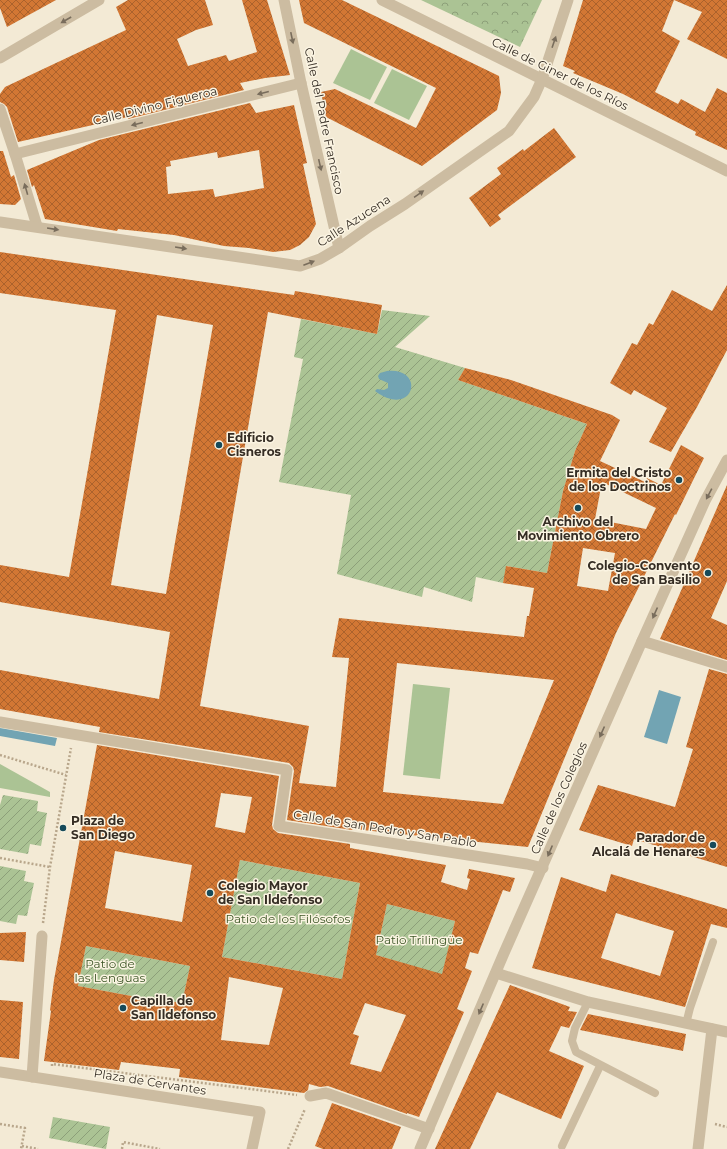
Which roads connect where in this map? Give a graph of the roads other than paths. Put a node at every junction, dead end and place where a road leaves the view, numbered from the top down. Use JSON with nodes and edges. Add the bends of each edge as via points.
{"nodes":[{"id":1,"x":99,"y":0,"type":"edge"},
{"id":2,"x":284,"y":0,"type":"edge"},
{"id":3,"x":382,"y":0,"type":"edge"},
{"id":4,"x":568,"y":0,"type":"edge"},
{"id":5,"x":0,"y":58,"type":"edge"},
{"id":6,"x":542,"y":79,"type":"junction"},
{"id":7,"x":301,"y":83,"type":"junction"},
{"id":8,"x":0,"y":109,"type":"edge"},
{"id":9,"x":15,"y":154,"type":"junction"},
{"id":10,"x":727,"y":171,"type":"edge"},
{"id":11,"x":0,"y":222,"type":"edge"},
{"id":12,"x":37,"y":226,"type":"junction"},
{"id":13,"x":339,"y":248,"type":"junction"},
{"id":14,"x":727,"y":460,"type":"edge"},
{"id":15,"x":642,"y":642,"type":"junction"},
{"id":16,"x":727,"y":667,"type":"edge"},
{"id":17,"x":0,"y":722,"type":"edge"},
{"id":18,"x":543,"y":868,"type":"junction"},
{"id":19,"x":42,"y":936,"type":"road end"},
{"id":20,"x":713,"y":942,"type":"dead end"},
{"id":21,"x":496,"y":973,"type":"junction"},
{"id":22,"x":588,"y":1002,"type":"junction"},
{"id":23,"x":686,"y":1024,"type":"junction"},
{"id":24,"x":712,"y":1029,"type":"junction"},
{"id":25,"x":727,"y":1032,"type":"edge"},
{"id":26,"x":600,"y":1066,"type":"junction"},
{"id":27,"x":0,"y":1072,"type":"edge"},
{"id":28,"x":32,"y":1077,"type":"junction"},
{"id":29,"x":655,"y":1093,"type":"dead end"},
{"id":30,"x":310,"y":1096,"type":"road end"},
{"id":31,"x":430,"y":1128,"type":"junction"},
{"id":32,"x":562,"y":1146,"type":"dead end"},
{"id":33,"x":252,"y":1149,"type":"edge"},
{"id":34,"x":420,"y":1149,"type":"edge"},
{"id":35,"x":698,"y":1149,"type":"edge"}],
"edges":[{"from":1,"to":5,"type":"street","one_way":true},
{"from":2,"to":7,"type":"street","name":"Calle del Padre Francisco","one_way":true},
{"from":3,"to":6,"type":"street","name":"Calle de Giner de los Ríos"},
{"from":6,"to":4,"type":"street","name":"Calle Azucena","one_way":true},
{"from":6,"to":10,"type":"street","name":"Calle de Giner de los Ríos"},
{"from":13,"to":6,"type":"street","name":"Calle Azucena","one_way":true,"via":[[509,131],[534,97]]},
{"from":7,"to":9,"type":"street","name":"Calle Divino Figueroa","one_way":true},
{"from":7,"to":13,"type":"street","name":"Calle del Padre Francisco","one_way":true},
{"from":8,"to":9,"type":"street"},
{"from":12,"to":9,"type":"street","one_way":true},
{"from":11,"to":12,"type":"street","name":"Calle Azucena"},
{"from":12,"to":13,"type":"street","name":"Calle Azucena","one_way":true,"via":[[300,266]]},
{"from":14,"to":15,"type":"street","name":"Calle de los Colegios","one_way":true,"via":[[705,501]]},
{"from":15,"to":16,"type":"street"},
{"from":15,"to":18,"type":"street","name":"Calle de los Colegios","one_way":true},
{"from":17,"to":18,"type":"street","name":"Calle de San Pedro y San Pablo","via":[[287,770],[279,826]]},
{"from":18,"to":21,"type":"street","name":"Calle de los Colegios"},
{"from":19,"to":28,"type":"street"},
{"from":20,"to":23,"type":"lane"},
{"from":21,"to":22,"type":"street"},
{"from":21,"to":31,"type":"street","name":"Calle de los Colegios","one_way":true},
{"from":22,"to":23,"type":"street"},
{"from":22,"to":26,"type":"lane","via":[[575,1028],[572,1041],[576,1052]]},
{"from":23,"to":24,"type":"street"},
{"from":24,"to":25,"type":"street"},
{"from":24,"to":35,"type":"street"},
{"from":26,"to":29,"type":"lane"},
{"from":26,"to":32,"type":"lane"},
{"from":27,"to":28,"type":"street","name":"Plaza de Cervantes"},
{"from":28,"to":33,"type":"street","name":"Plaza de Cervantes","via":[[260,1112]]},
{"from":30,"to":31,"type":"street","via":[[326,1093]]},
{"from":31,"to":34,"type":"street","name":"Calle de los Colegios"}]}
